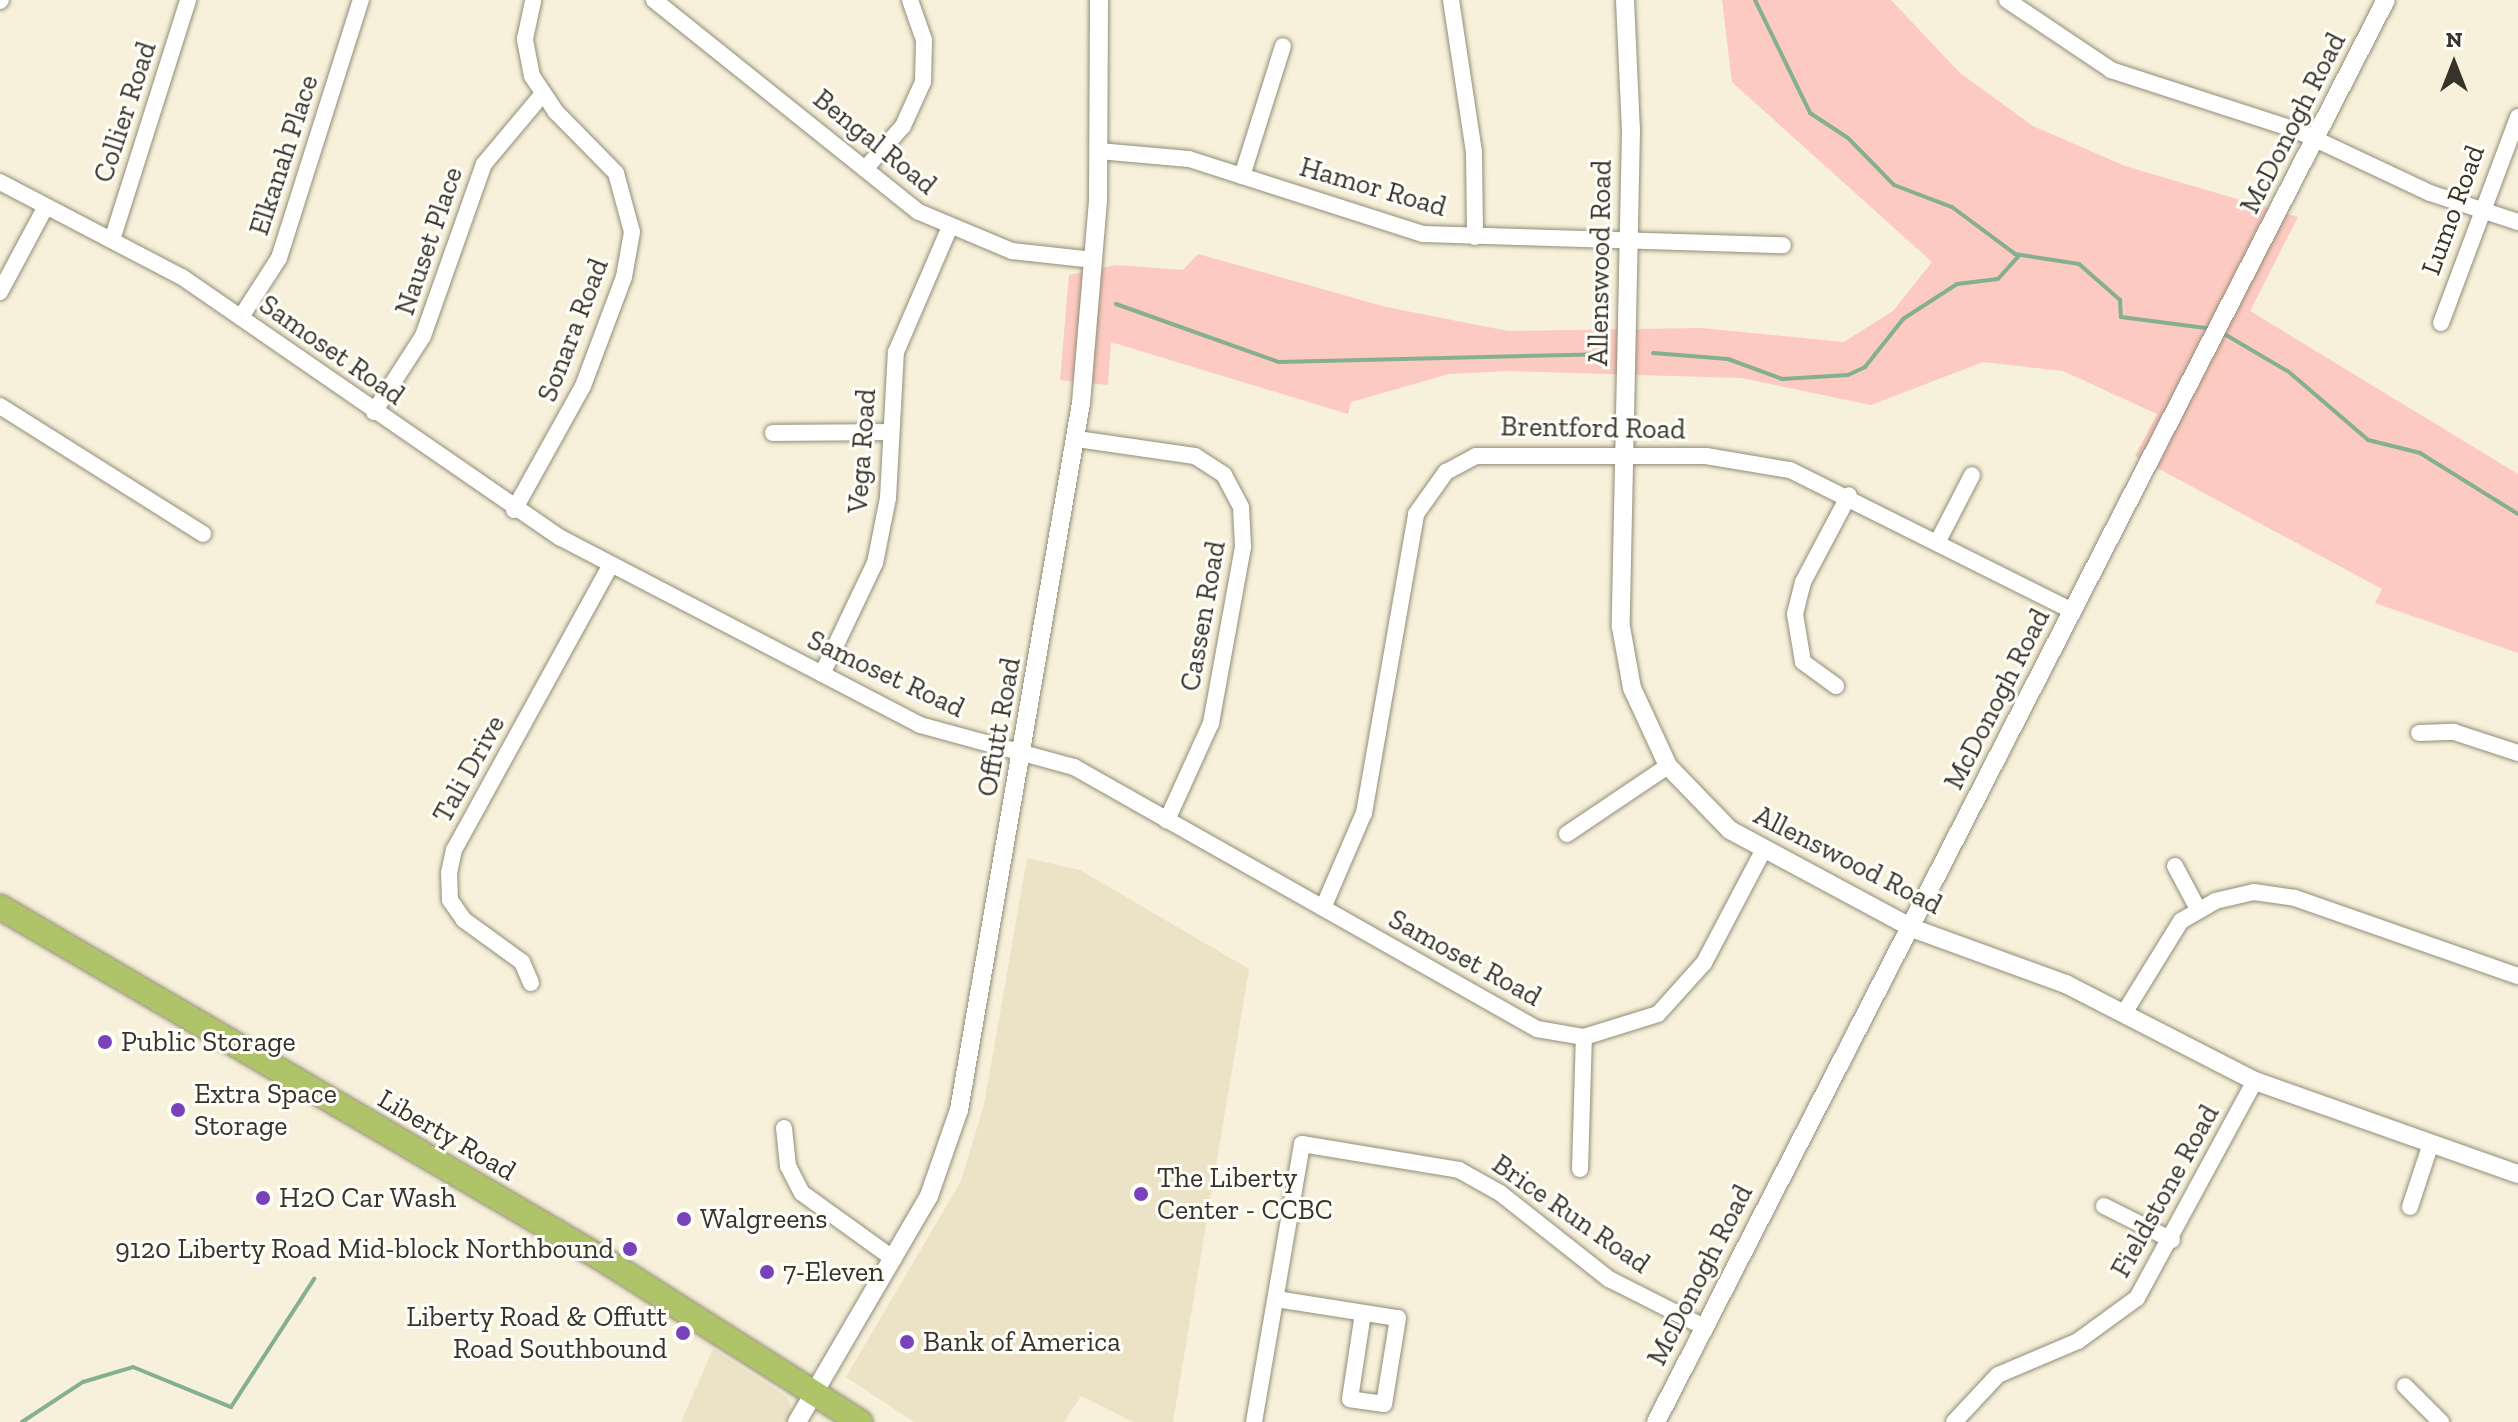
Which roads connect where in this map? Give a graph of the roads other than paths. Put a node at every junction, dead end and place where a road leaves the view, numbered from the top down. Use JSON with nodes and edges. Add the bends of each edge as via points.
{"nodes":[{"id":1,"x":188,"y":0,"type":"edge"},
{"id":2,"x":361,"y":0,"type":"edge"},
{"id":3,"x":533,"y":0,"type":"edge"},
{"id":4,"x":654,"y":0,"type":"edge"},
{"id":5,"x":910,"y":0,"type":"edge"},
{"id":6,"x":1099,"y":0,"type":"edge"},
{"id":7,"x":1451,"y":0,"type":"edge"},
{"id":8,"x":1625,"y":0,"type":"edge"},
{"id":9,"x":2007,"y":0,"type":"edge"},
{"id":10,"x":2386,"y":0,"type":"edge"},
{"id":11,"x":1283,"y":46,"type":"dead end"},
{"id":12,"x":542,"y":95,"type":"junction"},
{"id":13,"x":2518,"y":117,"type":"edge"},
{"id":14,"x":2317,"y":138,"type":"junction"},
{"id":15,"x":1099,"y":151,"type":"junction"},
{"id":16,"x":865,"y":169,"type":"junction"},
{"id":17,"x":1242,"y":176,"type":"junction"},
{"id":18,"x":0,"y":182,"type":"edge"},
{"id":19,"x":44,"y":210,"type":"junction"},
{"id":20,"x":2478,"y":212,"type":"junction"},
{"id":21,"x":2518,"y":222,"type":"edge"},
{"id":22,"x":949,"y":229,"type":"junction"},
{"id":23,"x":1475,"y":237,"type":"junction"},
{"id":24,"x":112,"y":240,"type":"junction"},
{"id":25,"x":1629,"y":241,"type":"junction"},
{"id":26,"x":1783,"y":245,"type":"dead end"},
{"id":27,"x":1094,"y":260,"type":"junction"},
{"id":28,"x":0,"y":292,"type":"edge"},
{"id":29,"x":241,"y":317,"type":"junction"},
{"id":30,"x":2441,"y":323,"type":"dead end"},
{"id":31,"x":0,"y":406,"type":"edge"},
{"id":32,"x":374,"y":412,"type":"junction"},
{"id":33,"x":891,"y":432,"type":"junction"},
{"id":34,"x":773,"y":433,"type":"dead end"},
{"id":35,"x":1077,"y":439,"type":"junction"},
{"id":36,"x":1625,"y":453,"type":"junction"},
{"id":37,"x":1972,"y":475,"type":"dead end"},
{"id":38,"x":1849,"y":495,"type":"junction"},
{"id":39,"x":514,"y":510,"type":"junction"},
{"id":40,"x":203,"y":534,"type":"dead end"},
{"id":41,"x":1938,"y":541,"type":"junction"},
{"id":42,"x":611,"y":565,"type":"junction"},
{"id":43,"x":2073,"y":611,"type":"junction"},
{"id":44,"x":822,"y":674,"type":"junction"},
{"id":45,"x":1836,"y":686,"type":"dead end"},
{"id":46,"x":2419,"y":733,"type":"dead end"},
{"id":47,"x":1023,"y":753,"type":"junction"},
{"id":48,"x":2518,"y":753,"type":"edge"},
{"id":49,"x":1668,"y":766,"type":"junction"},
{"id":50,"x":1167,"y":820,"type":"junction"},
{"id":51,"x":1567,"y":834,"type":"dead end"},
{"id":52,"x":1763,"y":851,"type":"junction"},
{"id":53,"x":2175,"y":866,"type":"dead end"},
{"id":54,"x":0,"y":907,"type":"edge"},
{"id":55,"x":1323,"y":908,"type":"junction"},
{"id":56,"x":2198,"y":909,"type":"junction"},
{"id":57,"x":1912,"y":928,"type":"junction"},
{"id":58,"x":2518,"y":976,"type":"edge"},
{"id":59,"x":531,"y":983,"type":"dead end"},
{"id":60,"x":2126,"y":1010,"type":"junction"},
{"id":61,"x":1584,"y":1037,"type":"junction"},
{"id":62,"x":2255,"y":1081,"type":"junction"},
{"id":63,"x":784,"y":1128,"type":"dead end"},
{"id":64,"x":2431,"y":1143,"type":"junction"},
{"id":65,"x":1580,"y":1169,"type":"dead end"},
{"id":66,"x":2518,"y":1174,"type":"edge"},
{"id":67,"x":2104,"y":1206,"type":"dead end"},
{"id":68,"x":2410,"y":1207,"type":"dead end"},
{"id":69,"x":2172,"y":1240,"type":"junction"},
{"id":70,"x":894,"y":1259,"type":"junction"},
{"id":71,"x":1276,"y":1299,"type":"junction"},
{"id":72,"x":1363,"y":1313,"type":"junction"},
{"id":73,"x":1704,"y":1327,"type":"junction"},
{"id":74,"x":2405,"y":1386,"type":"dead end"},
{"id":75,"x":814,"y":1392,"type":"junction"},
{"id":76,"x":797,"y":1422,"type":"edge"},
{"id":77,"x":860,"y":1422,"type":"edge"},
{"id":78,"x":1254,"y":1422,"type":"edge"},
{"id":79,"x":1656,"y":1422,"type":"edge"},
{"id":80,"x":1954,"y":1422,"type":"edge"},
{"id":81,"x":2441,"y":1422,"type":"edge"}],
"edges":[{"from":1,"to":24,"type":"street","name":"Collier Road"},
{"from":2,"to":29,"type":"street","name":"Elkanah Place","via":[[279,258]]},
{"from":3,"to":12,"type":"street","name":"Sonara Road","via":[[525,39]]},
{"from":4,"to":16,"type":"street","name":"Bengal Road"},
{"from":5,"to":16,"type":"street","via":[[924,40],[923,82],[903,126]]},
{"from":6,"to":15,"type":"street","name":"Offutt Road"},
{"from":7,"to":23,"type":"street","via":[[1474,152]]},
{"from":8,"to":25,"type":"street","name":"Allenswood Road"},
{"from":9,"to":14,"type":"street","via":[[2111,70]]},
{"from":10,"to":14,"type":"street","name":"McDonogh Road"},
{"from":11,"to":17,"type":"street"},
{"from":12,"to":32,"type":"street","name":"Nauset Place","via":[[484,164],[423,336]]},
{"from":12,"to":39,"type":"street","name":"Sonara Road","via":[[616,173],[632,232],[624,277],[583,386]]},
{"from":13,"to":20,"type":"street","name":"Lumo Road"},
{"from":14,"to":20,"type":"street"},
{"from":14,"to":43,"type":"street","name":"McDonogh Road"},
{"from":15,"to":17,"type":"street","name":"Hamor Road","via":[[1168,154]]},
{"from":15,"to":27,"type":"street","name":"Offutt Road"},
{"from":16,"to":22,"type":"street","name":"Bengal Road"},
{"from":17,"to":23,"type":"street","name":"Hamor Road","via":[[1423,234]]},
{"from":18,"to":19,"type":"street","name":"Samoset Road"},
{"from":19,"to":24,"type":"street","name":"Samoset Road"},
{"from":19,"to":28,"type":"street"},
{"from":20,"to":21,"type":"street"},
{"from":20,"to":30,"type":"street","name":"Lumo Road"},
{"from":22,"to":27,"type":"street","name":"Bengal Road","via":[[1012,251]]},
{"from":22,"to":33,"type":"street","name":"Vega Road","via":[[896,352]]},
{"from":23,"to":25,"type":"street","name":"Hamor Road"},
{"from":24,"to":29,"type":"street","name":"Samoset Road"},
{"from":25,"to":26,"type":"street","name":"Hamor Road"},
{"from":25,"to":36,"type":"street","name":"Allenswood Road"},
{"from":27,"to":35,"type":"street","name":"Offutt Road"},
{"from":29,"to":32,"type":"street","name":"Samoset Road"},
{"from":31,"to":40,"type":"street"},
{"from":32,"to":39,"type":"street","name":"Samoset Road"},
{"from":33,"to":34,"type":"street"},
{"from":33,"to":44,"type":"street","name":"Vega Road","via":[[875,563]]},
{"from":35,"to":47,"type":"street","name":"Offutt Road"},
{"from":35,"to":50,"type":"street","name":"Cassen Road","via":[[1195,456],[1224,475],[1241,507],[1243,547],[1211,723]]},
{"from":36,"to":38,"type":"street","name":"Brentford Road","via":[[1763,463]]},
{"from":36,"to":49,"type":"street","name":"Allenswood Road","via":[[1625,658],[1644,723]]},
{"from":36,"to":55,"type":"street","name":"Brentford Road","via":[[1476,456],[1446,472],[1423,499],[1364,813]]},
{"from":37,"to":41,"type":"street"},
{"from":38,"to":41,"type":"street","name":"Brentford Road"},
{"from":38,"to":45,"type":"street","via":[[1803,582],[1795,614],[1803,662]]},
{"from":39,"to":42,"type":"street","name":"Samoset Road"},
{"from":41,"to":43,"type":"street","name":"Brentford Road"},
{"from":42,"to":44,"type":"street","name":"Samoset Road"},
{"from":42,"to":59,"type":"street","name":"Tali Drive","via":[[454,850],[449,873],[450,900],[464,920],[522,962]]},
{"from":43,"to":57,"type":"street","name":"McDonogh Road"},
{"from":44,"to":47,"type":"street","name":"Samoset Road","via":[[945,735]]},
{"from":46,"to":48,"type":"street","via":[[2454,732]]},
{"from":47,"to":50,"type":"street","name":"Samoset Road","via":[[1074,767]]},
{"from":47,"to":70,"type":"street","name":"Offutt Road","via":[[959,1110],[939,1176]]},
{"from":49,"to":51,"type":"street"},
{"from":49,"to":52,"type":"street","name":"Allenswood Road","via":[[1704,809]]},
{"from":50,"to":55,"type":"street","name":"Samoset Road"},
{"from":52,"to":57,"type":"street","name":"Allenswood Road"},
{"from":52,"to":61,"type":"street","name":"Samoset Road","via":[[1704,963],[1677,998],[1636,1026]]},
{"from":53,"to":56,"type":"street"},
{"from":54,"to":75,"type":"main road","name":"Liberty Road","via":[[599,1256]]},
{"from":55,"to":61,"type":"street","name":"Samoset Road","via":[[1513,1017]]},
{"from":56,"to":58,"type":"street","via":[[2234,894],[2272,893]]},
{"from":56,"to":60,"type":"street","via":[[2167,936]]},
{"from":57,"to":60,"type":"street","name":"Allenswood Road"},
{"from":57,"to":73,"type":"street","name":"McDonogh Road"},
{"from":60,"to":62,"type":"street","name":"Allenswood Road"},
{"from":61,"to":65,"type":"street"},
{"from":62,"to":64,"type":"street","name":"Allenswood Road"},
{"from":62,"to":69,"type":"street","name":"Fieldstone Road"},
{"from":63,"to":70,"type":"street","via":[[788,1166],[802,1193]]},
{"from":64,"to":66,"type":"street","name":"Allenswood Road"},
{"from":64,"to":68,"type":"street"},
{"from":67,"to":69,"type":"street"},
{"from":69,"to":80,"type":"street","name":"Fieldstone Road","via":[[2120,1313],[2078,1341],[1998,1375]]},
{"from":70,"to":75,"type":"street","name":"Offutt Road"},
{"from":71,"to":72,"type":"street"},
{"from":71,"to":73,"type":"street","name":"Brice Run Road","via":[[1302,1144],[1459,1170],[1500,1193],[1609,1279]]},
{"from":71,"to":78,"type":"street","name":"Brice Run Road"},
{"from":72,"to":72,"type":"street","via":[[1398,1318],[1384,1404],[1350,1399]]},
{"from":73,"to":79,"type":"street","name":"McDonogh Road"},
{"from":74,"to":81,"type":"street"},
{"from":75,"to":76,"type":"street","name":"Offutt Road"},
{"from":75,"to":77,"type":"main road","name":"Liberty Road"}]}
